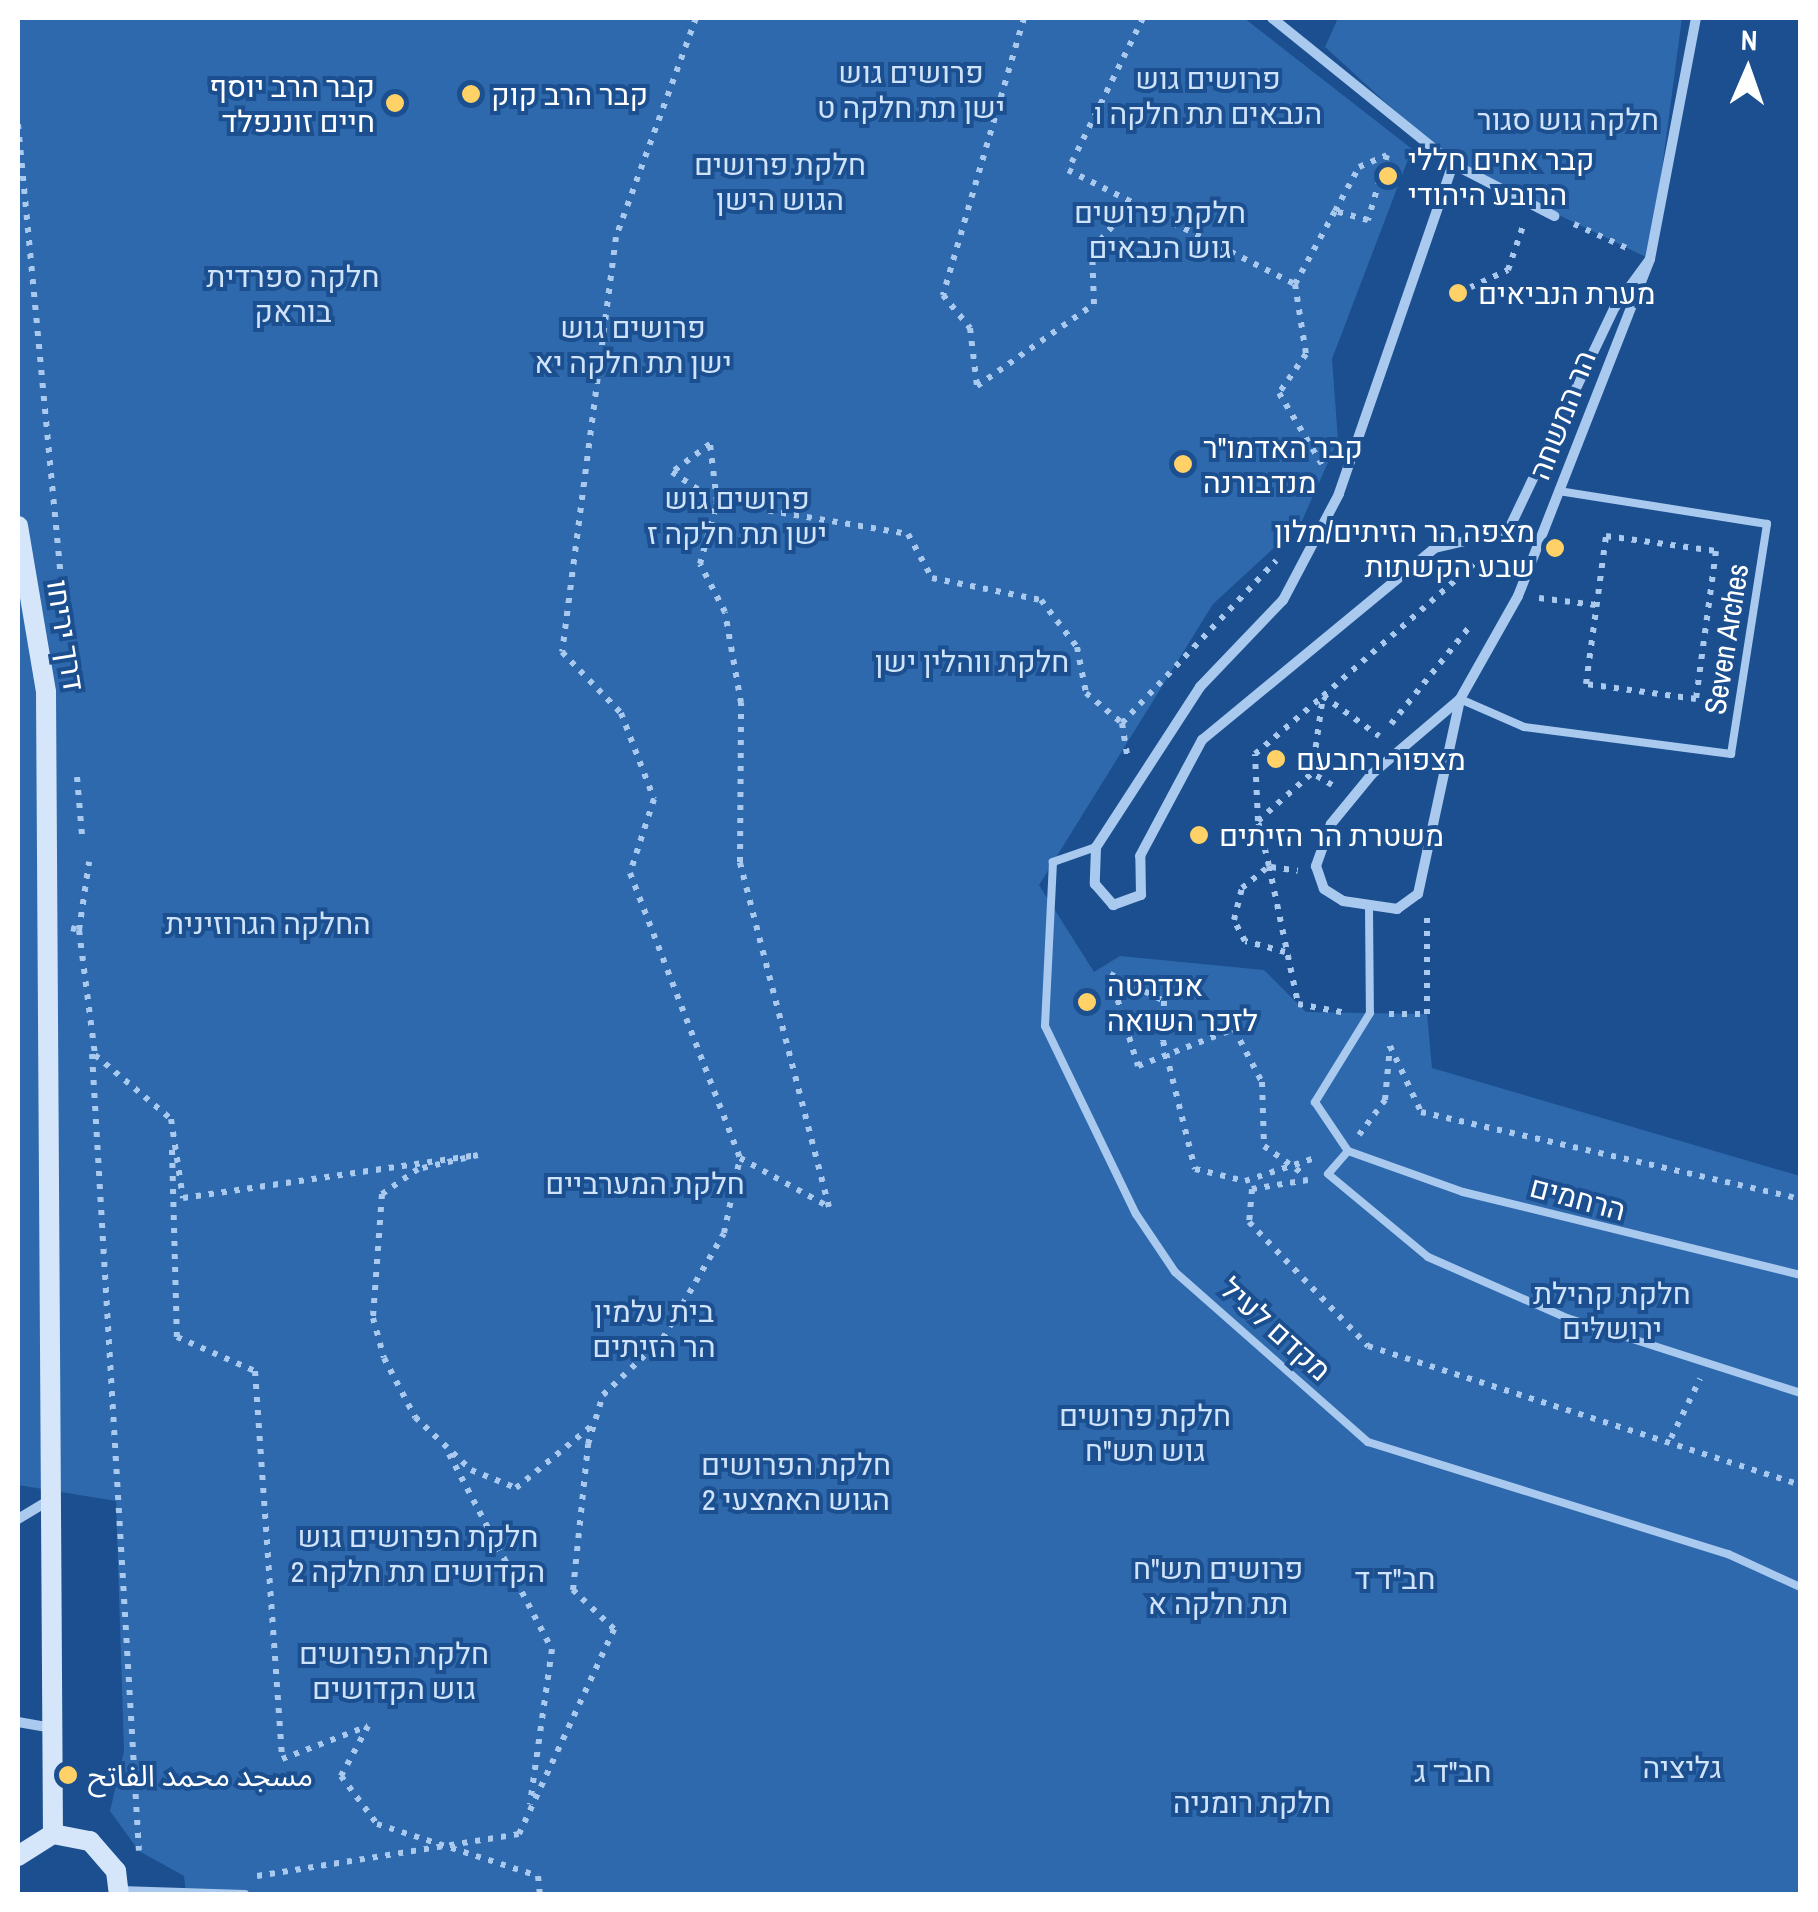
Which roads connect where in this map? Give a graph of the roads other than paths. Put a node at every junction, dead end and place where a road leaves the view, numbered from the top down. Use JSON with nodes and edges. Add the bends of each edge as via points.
{"nodes":[{"id":1,"x":1272,"y":18,"type":"edge"},
{"id":2,"x":1696,"y":18,"type":"edge"},
{"id":3,"x":1453,"y":164,"type":"junction"},
{"id":4,"x":1554,"y":216,"type":"road end"},
{"id":5,"x":1650,"y":259,"type":"junction"},
{"id":6,"x":1558,"y":491,"type":"junction"},
{"id":7,"x":18,"y":526,"type":"edge"},
{"id":8,"x":1460,"y":699,"type":"junction"},
{"id":9,"x":1096,"y":847,"type":"junction"},
{"id":10,"x":1370,"y":908,"type":"junction"},
{"id":11,"x":1348,"y":1150,"type":"junction"},
{"id":12,"x":1800,"y":1275,"type":"edge"},
{"id":13,"x":1800,"y":1394,"type":"edge"},
{"id":14,"x":46,"y":1502,"type":"junction"},
{"id":15,"x":18,"y":1518,"type":"edge"},
{"id":16,"x":1800,"y":1588,"type":"edge"},
{"id":17,"x":18,"y":1722,"type":"edge"},
{"id":18,"x":50,"y":1728,"type":"junction"},
{"id":19,"x":53,"y":1834,"type":"junction"},
{"id":20,"x":18,"y":1856,"type":"edge"},
{"id":21,"x":120,"y":1892,"type":"edge"},
{"id":22,"x":245,"y":1894,"type":"edge"}],
"edges":[{"from":1,"to":3,"type":"street"},
{"from":2,"to":5,"type":"street","name":"הר המשחה"},
{"from":3,"to":4,"type":"street"},
{"from":3,"to":9,"type":"street","via":[[1340,494],[1283,600],[1200,687]]},
{"from":5,"to":6,"type":"street","name":"הר המשחה"},
{"from":5,"to":9,"type":"street","via":[[1615,307],[1508,530],[1435,548],[1202,740],[1140,856],[1141,895],[1113,904],[1095,884]]},
{"from":6,"to":8,"type":"street","name":"הר המשחה","via":[[1518,596]]},
{"from":6,"to":8,"type":"lane","name":"Seven Arches","via":[[1767,524],[1730,754],[1524,726]]},
{"from":7,"to":14,"type":"main road","name":"דרך יריחו","via":[[46,692],[52,922]]},
{"from":8,"to":10,"type":"street","name":"הר המשחה","via":[[1418,894],[1398,909]]},
{"from":8,"to":10,"type":"street","name":"הר המשחה","via":[[1372,774],[1330,824],[1316,866],[1324,888]]},
{"from":9,"to":16,"type":"lane","name":"מקדם לעיל","via":[[1052,862],[1045,1026],[1136,1214],[1175,1272],[1368,1442],[1728,1554]]},
{"from":10,"to":11,"type":"lane","via":[[1370,1013],[1315,1102]]},
{"from":11,"to":12,"type":"lane","name":"הרחמים","via":[[1463,1192]]},
{"from":11,"to":13,"type":"lane","via":[[1328,1174],[1428,1257],[1568,1318]]},
{"from":14,"to":15,"type":"street"},
{"from":14,"to":18,"type":"main road","name":"דרך יריחו"},
{"from":17,"to":18,"type":"street"},
{"from":18,"to":19,"type":"main road","name":"דרך יריחו"},
{"from":19,"to":20,"type":"main road"},
{"from":19,"to":21,"type":"main road","via":[[98,1848]]},
{"from":21,"to":22,"type":"lane"}]}
